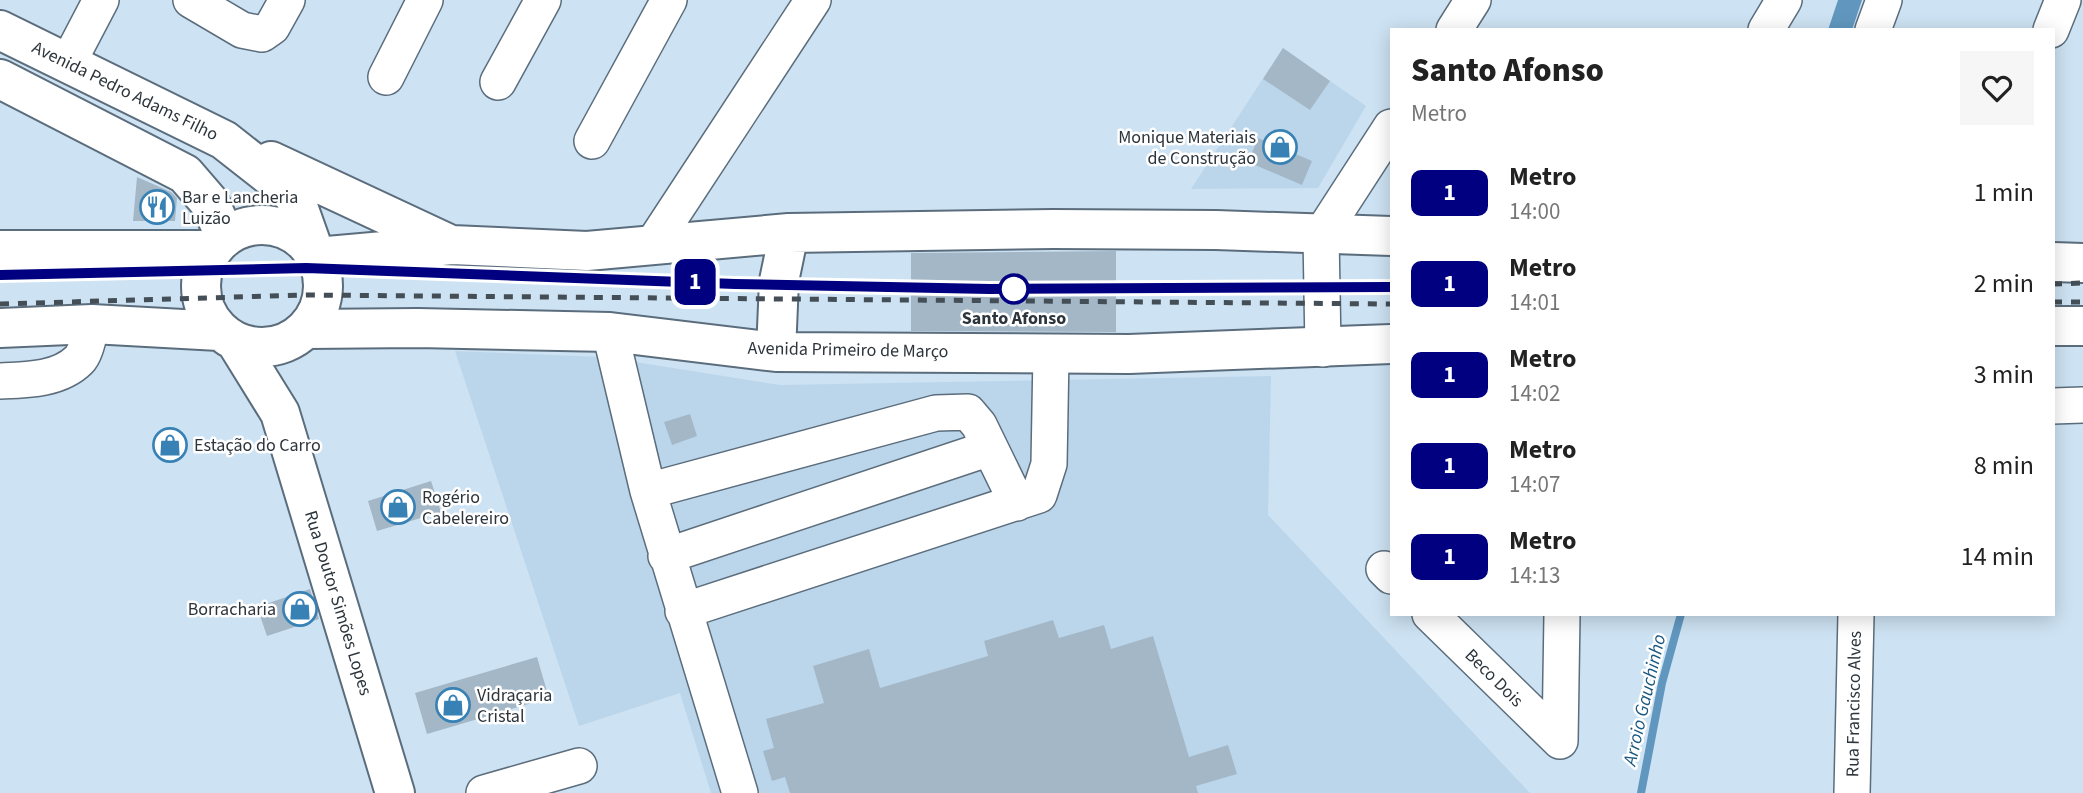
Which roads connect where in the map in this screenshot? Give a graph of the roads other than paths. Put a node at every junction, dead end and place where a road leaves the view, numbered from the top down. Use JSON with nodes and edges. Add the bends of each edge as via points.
{"nodes":[{"id":1,"x":102,"y":0,"type":"edge"},
{"id":2,"x":191,"y":0,"type":"edge"},
{"id":3,"x":287,"y":0,"type":"edge"},
{"id":4,"x":425,"y":0,"type":"edge"},
{"id":5,"x":543,"y":0,"type":"edge"},
{"id":6,"x":669,"y":0,"type":"edge"},
{"id":7,"x":813,"y":0,"type":"edge"},
{"id":8,"x":1473,"y":0,"type":"edge"},
{"id":9,"x":1784,"y":0,"type":"edge"},
{"id":10,"x":1884,"y":0,"type":"edge"},
{"id":11,"x":2063,"y":0,"type":"edge"},
{"id":12,"x":1455,"y":28,"type":"edge"},
{"id":13,"x":1767,"y":28,"type":"edge"},
{"id":14,"x":1874,"y":28,"type":"edge"},
{"id":15,"x":2052,"y":28,"type":"edge"},
{"id":16,"x":0,"y":30,"type":"edge"},
{"id":17,"x":68,"y":63,"type":"junction"},
{"id":18,"x":386,"y":77,"type":"dead end"},
{"id":19,"x":0,"y":79,"type":"edge"},
{"id":20,"x":498,"y":82,"type":"dead end"},
{"id":21,"x":1390,"y":129,"type":"edge"},
{"id":22,"x":224,"y":140,"type":"junction"},
{"id":23,"x":592,"y":141,"type":"dead end"},
{"id":24,"x":789,"y":233,"type":"junction"},
{"id":25,"x":1321,"y":235,"type":"junction"},
{"id":26,"x":1390,"y":236,"type":"edge"},
{"id":27,"x":219,"y":243,"type":"junction"},
{"id":28,"x":653,"y":244,"type":"junction"},
{"id":29,"x":452,"y":245,"type":"junction"},
{"id":30,"x":0,"y":250,"type":"edge"},
{"id":31,"x":316,"y":257,"type":"junction"},
{"id":32,"x":2055,"y":262,"type":"edge"},
{"id":33,"x":2083,"y":263,"type":"edge"},
{"id":34,"x":92,"y":324,"type":"junction"},
{"id":35,"x":2055,"y":326,"type":"edge"},
{"id":36,"x":2083,"y":326,"type":"edge"},
{"id":37,"x":0,"y":328,"type":"edge"},
{"id":38,"x":610,"y":332,"type":"junction"},
{"id":39,"x":299,"y":335,"type":"junction"},
{"id":40,"x":227,"y":336,"type":"junction"},
{"id":41,"x":1390,"y":344,"type":"edge"},
{"id":42,"x":1323,"y":349,"type":"junction"},
{"id":43,"x":776,"y":352,"type":"junction"},
{"id":44,"x":1051,"y":354,"type":"junction"},
{"id":45,"x":0,"y":381,"type":"edge"},
{"id":46,"x":2055,"y":405,"type":"edge"},
{"id":47,"x":2083,"y":405,"type":"edge"},
{"id":48,"x":280,"y":413,"type":"junction"},
{"id":49,"x":990,"y":448,"type":"junction"},
{"id":50,"x":648,"y":491,"type":"junction"},
{"id":51,"x":1017,"y":503,"type":"junction"},
{"id":52,"x":666,"y":556,"type":"junction"},
{"id":53,"x":683,"y":611,"type":"junction"},
{"id":54,"x":1432,"y":616,"type":"edge"},
{"id":55,"x":1562,"y":616,"type":"edge"},
{"id":56,"x":1856,"y":616,"type":"edge"},
{"id":57,"x":579,"y":766,"type":"dead end"},
{"id":58,"x":537,"y":786,"type":"edge"},
{"id":59,"x":395,"y":793,"type":"edge"},
{"id":60,"x":484,"y":793,"type":"edge"},
{"id":61,"x":740,"y":793,"type":"edge"},
{"id":62,"x":1852,"y":793,"type":"edge"}],
"edges":[{"from":1,"to":17,"type":"street"},
{"from":2,"to":3,"type":"street","via":[[242,30],[262,34],[272,27]]},
{"from":4,"to":18,"type":"street"},
{"from":5,"to":20,"type":"street"},
{"from":6,"to":23,"type":"street"},
{"from":7,"to":28,"type":"street"},
{"from":8,"to":12,"type":"street"},
{"from":9,"to":13,"type":"street"},
{"from":10,"to":14,"type":"street"},
{"from":11,"to":15,"type":"street"},
{"from":16,"to":17,"type":"main road","name":"Avenida Pedro Adams Filho"},
{"from":17,"to":22,"type":"main road","name":"Avenida Pedro Adams Filho"},
{"from":19,"to":27,"type":"main road","via":[[185,174],[210,203]]},
{"from":21,"to":25,"type":"street"},
{"from":22,"to":29,"type":"main road"},
{"from":22,"to":31,"type":"main road","name":"Avenida Pedro Adams Filho","via":[[294,195]]},
{"from":24,"to":25,"type":"main road","via":[[1053,229]]},
{"from":24,"to":28,"type":"main road"},
{"from":24,"to":43,"type":"main road","via":[[779,281]]},
{"from":25,"to":26,"type":"main road"},
{"from":25,"to":42,"type":"street"},
{"from":27,"to":30,"type":"main road"},
{"from":27,"to":31,"type":"main road","via":[[240,228],[274,226],[304,242]]},
{"from":27,"to":40,"type":"main road","via":[[204,265],[201,291],[209,317]]},
{"from":28,"to":29,"type":"main road","via":[[587,251]]},
{"from":29,"to":31,"type":"main road"},
{"from":31,"to":39,"type":"main road","via":[[323,294],[317,313]]},
{"from":32,"to":33,"type":"main road"},
{"from":34,"to":37,"type":"main road"},
{"from":34,"to":40,"type":"main road"},
{"from":34,"to":45,"type":"street","via":[[80,359],[37,379]]},
{"from":35,"to":36,"type":"main road"},
{"from":38,"to":39,"type":"main road","name":"Avenida Primeiro de Março","via":[[418,328]]},
{"from":38,"to":43,"type":"main road","name":"Avenida Primeiro de Março"},
{"from":38,"to":50,"type":"street"},
{"from":39,"to":40,"type":"main road","via":[[273,347],[254,347]]},
{"from":39,"to":48,"type":"main road","name":"Rua Doutor Simões Lopes"},
{"from":40,"to":48,"type":"main road","name":"Rua Doutor Simões Lopes"},
{"from":41,"to":42,"type":"main road","name":"Avenida Primeiro de Março"},
{"from":42,"to":44,"type":"main road","name":"Avenida Primeiro de Março"},
{"from":43,"to":44,"type":"main road","name":"Avenida Primeiro de Março"},
{"from":44,"to":51,"type":"street","via":[[1049,464],[1039,495]]},
{"from":46,"to":47,"type":"street"},
{"from":48,"to":59,"type":"main road","name":"Rua Doutor Simões Lopes"},
{"from":49,"to":50,"type":"street","via":[[968,412],[936,413]]},
{"from":49,"to":51,"type":"street"},
{"from":49,"to":52,"type":"street"},
{"from":50,"to":52,"type":"street"},
{"from":51,"to":53,"type":"street"},
{"from":52,"to":53,"type":"street"},
{"from":53,"to":61,"type":"street"},
{"from":54,"to":55,"type":"street","name":"Beco Dois","via":[[1560,741]]},
{"from":56,"to":62,"type":"street","name":"Rua Francisco Alves"},
{"from":57,"to":58,"type":"street"},
{"from":58,"to":60,"type":"street"}]}
